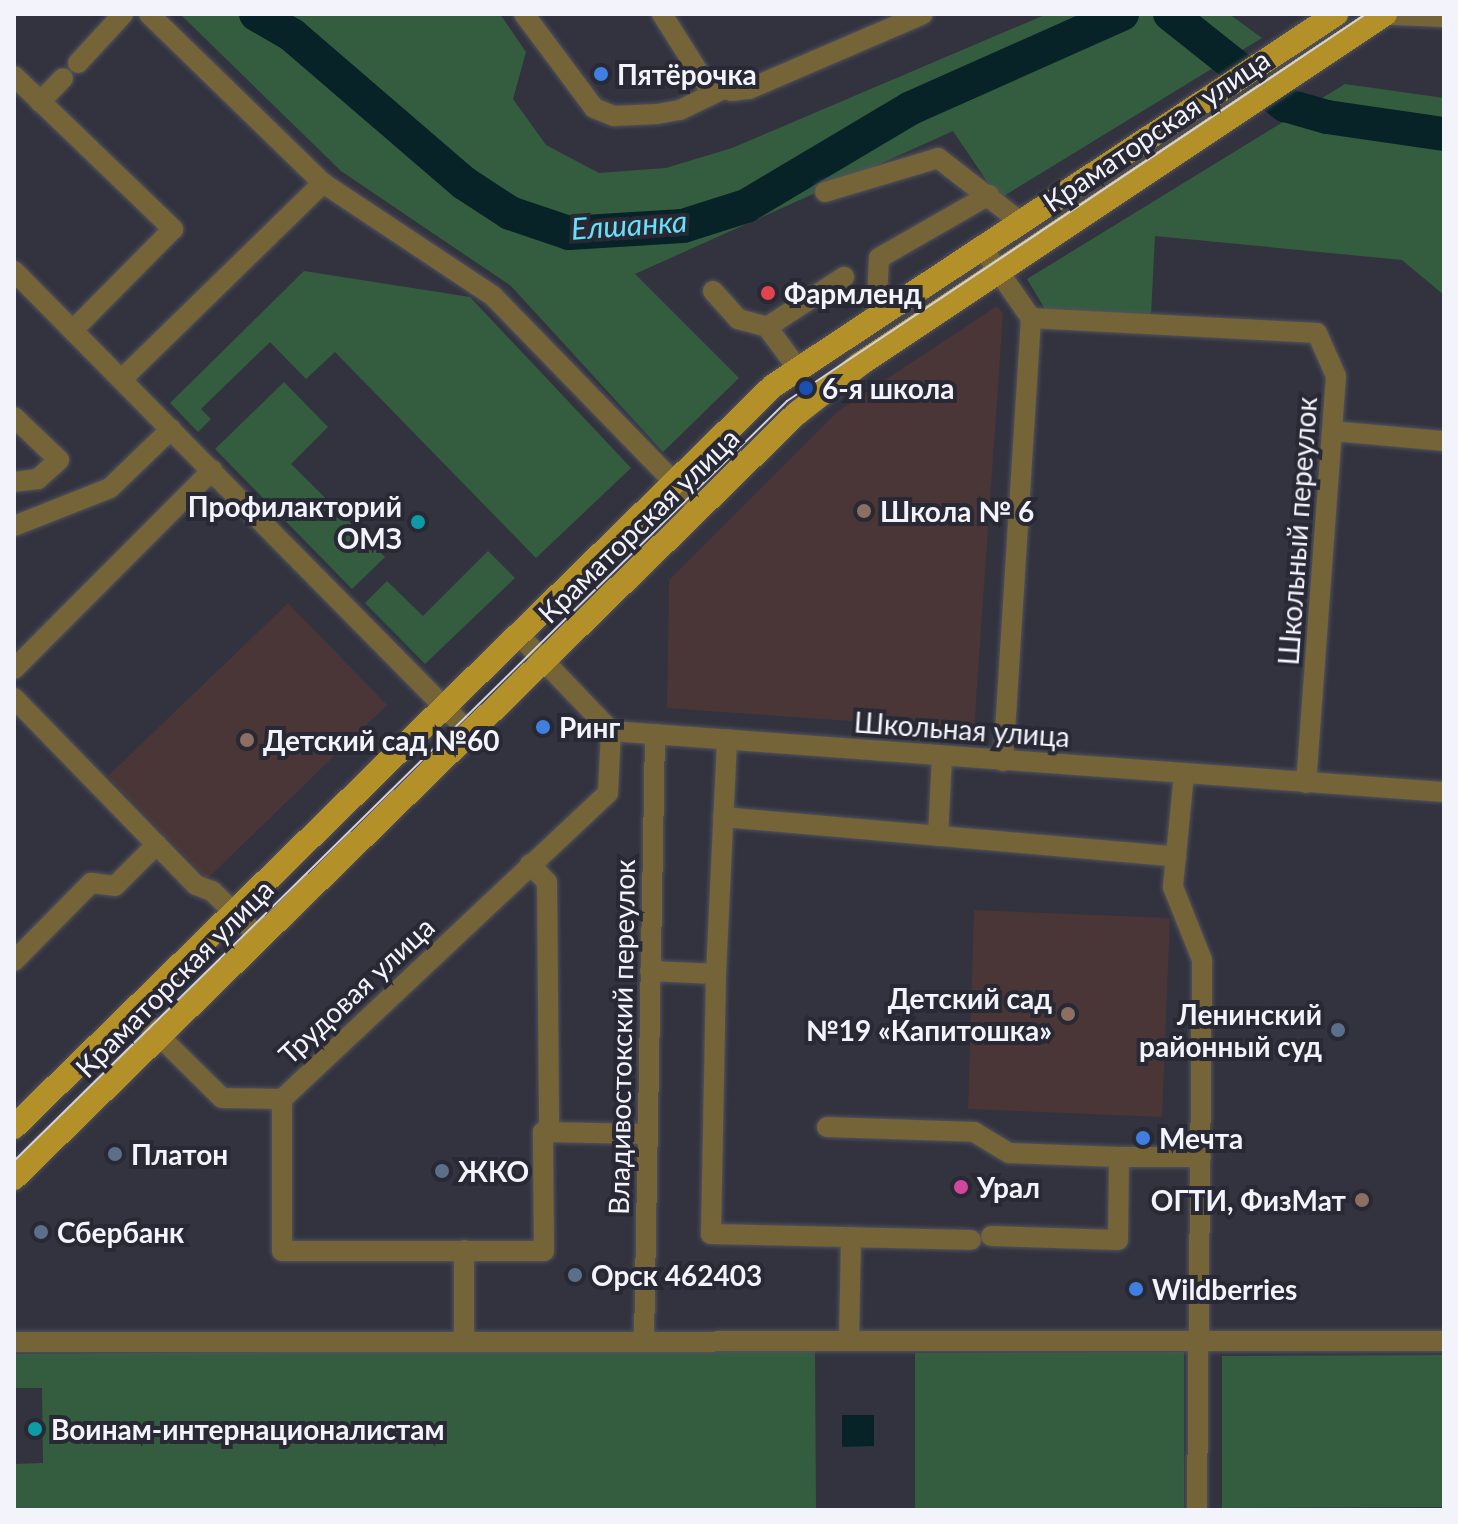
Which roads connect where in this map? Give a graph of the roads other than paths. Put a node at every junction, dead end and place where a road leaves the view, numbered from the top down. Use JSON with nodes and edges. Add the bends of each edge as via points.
{"nodes":[{"id":1,"x":123,"y":14,"type":"edge"},
{"id":2,"x":149,"y":14,"type":"edge"},
{"id":3,"x":524,"y":14,"type":"edge"},
{"id":4,"x":662,"y":14,"type":"edge"},
{"id":5,"x":923,"y":14,"type":"edge"},
{"id":6,"x":1336,"y":14,"type":"edge"},
{"id":7,"x":1368,"y":14,"type":"edge"},
{"id":8,"x":1384,"y":14,"type":"edge"},
{"id":9,"x":1444,"y":17,"type":"edge"},
{"id":10,"x":78,"y":63,"type":"dead end"},
{"id":11,"x":14,"y":76,"type":"edge"},
{"id":12,"x":63,"y":78,"type":"dead end"},
{"id":13,"x":719,"y":91,"type":"junction"},
{"id":14,"x":40,"y":102,"type":"junction"},
{"id":15,"x":323,"y":183,"type":"junction"},
{"id":16,"x":825,"y":192,"type":"dead end"},
{"id":17,"x":989,"y":195,"type":"junction"},
{"id":18,"x":1022,"y":223,"type":"junction"},
{"id":19,"x":983,"y":249,"type":"junction"},
{"id":20,"x":14,"y":271,"type":"edge"},
{"id":21,"x":999,"y":271,"type":"junction"},
{"id":22,"x":844,"y":277,"type":"dead end"},
{"id":23,"x":713,"y":291,"type":"dead end"},
{"id":24,"x":1031,"y":318,"type":"junction"},
{"id":25,"x":876,"y":319,"type":"junction"},
{"id":26,"x":767,"y":327,"type":"junction"},
{"id":27,"x":73,"y":330,"type":"junction"},
{"id":28,"x":798,"y":369,"type":"junction"},
{"id":29,"x":122,"y":379,"type":"junction"},
{"id":30,"x":14,"y":417,"type":"edge"},
{"id":31,"x":171,"y":429,"type":"junction"},
{"id":32,"x":1332,"y":431,"type":"junction"},
{"id":33,"x":1444,"y":441,"type":"edge"},
{"id":34,"x":212,"y":470,"type":"junction"},
{"id":35,"x":14,"y":482,"type":"edge"},
{"id":36,"x":672,"y":484,"type":"junction"},
{"id":37,"x":699,"y":508,"type":"junction"},
{"id":38,"x":14,"y":526,"type":"edge"},
{"id":39,"x":517,"y":633,"type":"junction"},
{"id":40,"x":542,"y":660,"type":"junction"},
{"id":41,"x":14,"y":669,"type":"edge"},
{"id":42,"x":14,"y":698,"type":"edge"},
{"id":43,"x":443,"y":705,"type":"junction"},
{"id":44,"x":468,"y":731,"type":"junction"},
{"id":45,"x":611,"y":731,"type":"junction"},
{"id":46,"x":655,"y":734,"type":"junction"},
{"id":47,"x":727,"y":739,"type":"junction"},
{"id":48,"x":942,"y":756,"type":"junction"},
{"id":49,"x":1003,"y":761,"type":"junction"},
{"id":50,"x":1184,"y":774,"type":"junction"},
{"id":51,"x":1306,"y":783,"type":"junction"},
{"id":52,"x":1444,"y":792,"type":"edge"},
{"id":53,"x":723,"y":817,"type":"junction"},
{"id":54,"x":938,"y":836,"type":"junction"},
{"id":55,"x":157,"y":844,"type":"junction"},
{"id":56,"x":1176,"y":857,"type":"junction"},
{"id":57,"x":530,"y":864,"type":"junction"},
{"id":58,"x":234,"y":911,"type":"junction"},
{"id":59,"x":259,"y":937,"type":"junction"},
{"id":60,"x":14,"y":961,"type":"edge"},
{"id":61,"x":650,"y":971,"type":"junction"},
{"id":62,"x":716,"y":974,"type":"junction"},
{"id":63,"x":133,"y":1010,"type":"junction"},
{"id":64,"x":159,"y":1035,"type":"junction"},
{"id":65,"x":282,"y":1099,"type":"junction"},
{"id":66,"x":14,"y":1127,"type":"edge"},
{"id":67,"x":827,"y":1127,"type":"dead end"},
{"id":68,"x":549,"y":1132,"type":"junction"},
{"id":69,"x":645,"y":1134,"type":"junction"},
{"id":70,"x":1119,"y":1157,"type":"junction"},
{"id":71,"x":1201,"y":1157,"type":"junction"},
{"id":72,"x":14,"y":1178,"type":"edge"},
{"id":73,"x":851,"y":1237,"type":"junction"},
{"id":74,"x":464,"y":1250,"type":"junction"},
{"id":75,"x":1199,"y":1339,"type":"junction"},
{"id":76,"x":464,"y":1341,"type":"junction"},
{"id":77,"x":644,"y":1341,"type":"junction"},
{"id":78,"x":849,"y":1341,"type":"junction"},
{"id":79,"x":1444,"y":1341,"type":"edge"},
{"id":80,"x":14,"y":1342,"type":"edge"},
{"id":81,"x":1197,"y":1510,"type":"edge"}],
"edges":[{"from":1,"to":10,"type":"street"},
{"from":2,"to":15,"type":"street"},
{"from":3,"to":13,"type":"street","via":[[594,108],[614,116],[680,110]]},
{"from":4,"to":13,"type":"street","via":[[706,84]]},
{"from":5,"to":13,"type":"street","via":[[749,89]]},
{"from":6,"to":18,"type":"main road","name":"Краматорская улица"},
{"from":7,"to":8,"type":"street"},
{"from":8,"to":9,"type":"street"},
{"from":8,"to":21,"type":"main road","name":"Краматорская улица"},
{"from":11,"to":14,"type":"street"},
{"from":12,"to":14,"type":"street"},
{"from":14,"to":27,"type":"street","via":[[173,229]]},
{"from":15,"to":29,"type":"street"},
{"from":15,"to":36,"type":"street","via":[[493,296]]},
{"from":16,"to":17,"type":"street","via":[[938,158]]},
{"from":17,"to":18,"type":"street"},
{"from":17,"to":25,"type":"street","via":[[879,258]]},
{"from":18,"to":19,"type":"main road","name":"Краматорская улица"},
{"from":19,"to":21,"type":"street"},
{"from":19,"to":25,"type":"main road","name":"Краматорская улица"},
{"from":20,"to":27,"type":"street"},
{"from":21,"to":24,"type":"street"},
{"from":21,"to":37,"type":"main road","name":"Краматорская улица","via":[[860,364],[796,414]]},
{"from":22,"to":26,"type":"street"},
{"from":23,"to":26,"type":"street","via":[[738,319]]},
{"from":24,"to":32,"type":"street","name":"Школьный переулок","via":[[1317,333],[1336,376]]},
{"from":24,"to":49,"type":"street"},
{"from":25,"to":28,"type":"main road","name":"Краматорская улица"},
{"from":26,"to":28,"type":"street"},
{"from":27,"to":29,"type":"street"},
{"from":28,"to":36,"type":"main road","name":"Краматорская улица","via":[[773,386]]},
{"from":29,"to":31,"type":"street"},
{"from":30,"to":35,"type":"street","via":[[59,460],[38,479]]},
{"from":31,"to":34,"type":"street"},
{"from":31,"to":38,"type":"street","via":[[110,488]]},
{"from":32,"to":33,"type":"street"},
{"from":32,"to":51,"type":"street","name":"Школьный переулок"},
{"from":34,"to":41,"type":"street"},
{"from":34,"to":43,"type":"street"},
{"from":36,"to":37,"type":"street"},
{"from":36,"to":39,"type":"main road","name":"Краматорская улица"},
{"from":37,"to":40,"type":"main road","name":"Краматорская улица"},
{"from":39,"to":40,"type":"street"},
{"from":39,"to":43,"type":"main road","name":"Краматорская улица"},
{"from":40,"to":44,"type":"main road","name":"Краматорская улица"},
{"from":40,"to":45,"type":"street"},
{"from":42,"to":55,"type":"street"},
{"from":43,"to":44,"type":"street"},
{"from":43,"to":58,"type":"main road","name":"Краматорская улица"},
{"from":44,"to":59,"type":"main road","name":"Краматорская улица"},
{"from":45,"to":46,"type":"street","name":"Школьная улица"},
{"from":45,"to":57,"type":"street","name":"Трудовая улица","via":[[608,793]]},
{"from":46,"to":47,"type":"street","name":"Школьная улица"},
{"from":46,"to":61,"type":"street","name":"Владивостокский переулок"},
{"from":47,"to":48,"type":"street","name":"Школьная улица"},
{"from":47,"to":53,"type":"street"},
{"from":48,"to":49,"type":"street","name":"Школьная улица"},
{"from":48,"to":54,"type":"street"},
{"from":49,"to":50,"type":"street","name":"Школьная улица"},
{"from":50,"to":51,"type":"street","name":"Школьная улица"},
{"from":50,"to":56,"type":"street"},
{"from":51,"to":52,"type":"street","name":"Школьная улица"},
{"from":53,"to":54,"type":"street"},
{"from":53,"to":62,"type":"street"},
{"from":54,"to":56,"type":"street"},
{"from":55,"to":58,"type":"street","via":[[196,885],[212,891]]},
{"from":55,"to":60,"type":"street","via":[[115,886],[91,883]]},
{"from":56,"to":71,"type":"street","via":[[1173,887],[1202,960]]},
{"from":57,"to":65,"type":"street","name":"Трудовая улица"},
{"from":57,"to":68,"type":"street","via":[[547,882]]},
{"from":58,"to":59,"type":"street"},
{"from":58,"to":63,"type":"main road","name":"Краматорская улица"},
{"from":59,"to":64,"type":"main road","name":"Краматорская улица"},
{"from":61,"to":62,"type":"street"},
{"from":61,"to":69,"type":"street","name":"Владивостокский переулок"},
{"from":62,"to":73,"type":"street","via":[[711,1234]]},
{"from":63,"to":64,"type":"street"},
{"from":63,"to":66,"type":"main road","name":"Краматорская улица"},
{"from":64,"to":65,"type":"street","via":[[222,1098]]},
{"from":64,"to":72,"type":"main road","name":"Краматорская улица"},
{"from":65,"to":74,"type":"street","name":"Трудовая улица","via":[[282,1251]]},
{"from":67,"to":70,"type":"street","via":[[974,1132],[1009,1153]]},
{"from":68,"to":69,"type":"street"},
{"from":68,"to":74,"type":"street","name":"Трудовая улица","via":[[543,1132],[544,1251]]},
{"from":69,"to":77,"type":"street","name":"Владивостокский переулок"},
{"from":70,"to":71,"type":"street"},
{"from":70,"to":73,"type":"street","via":[[1118,1240]]},
{"from":71,"to":75,"type":"street"},
{"from":73,"to":78,"type":"street"},
{"from":74,"to":76,"type":"street"},
{"from":75,"to":78,"type":"street"},
{"from":75,"to":79,"type":"street"},
{"from":75,"to":81,"type":"street"},
{"from":76,"to":77,"type":"street"},
{"from":76,"to":80,"type":"street"},
{"from":77,"to":78,"type":"street"}]}
